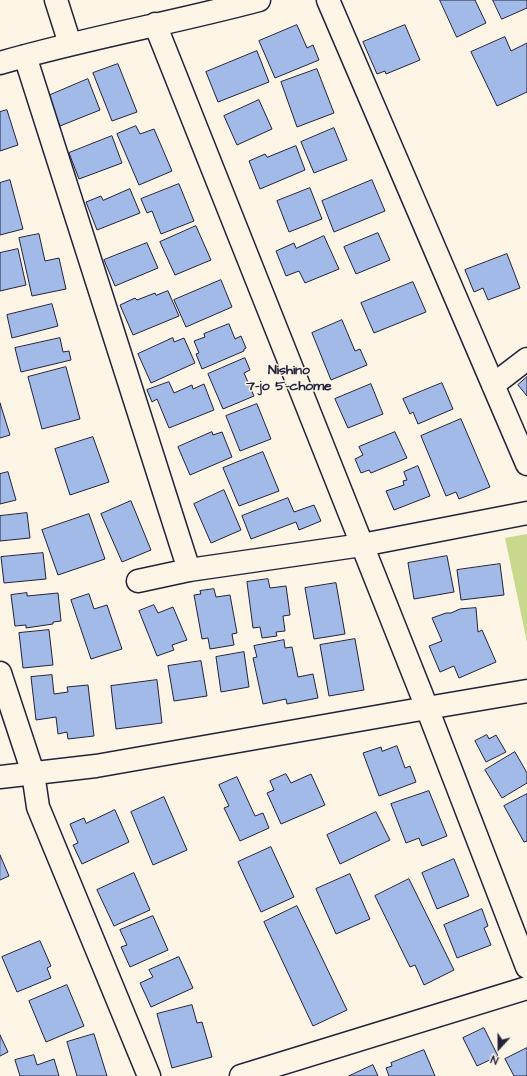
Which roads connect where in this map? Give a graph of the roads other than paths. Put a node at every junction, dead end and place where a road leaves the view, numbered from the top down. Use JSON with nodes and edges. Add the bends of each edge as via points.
{"nodes":[{"id":1,"x":56,"y":0,"type":"edge"},
{"id":2,"x":259,"y":0,"type":"edge"},
{"id":3,"x":328,"y":0,"type":"edge"},
{"id":4,"x":202,"y":7,"type":"edge"},
{"id":5,"x":155,"y":24,"type":"junction"},
{"id":6,"x":70,"y":44,"type":"junction"},
{"id":7,"x":25,"y":56,"type":"junction"},
{"id":8,"x":0,"y":63,"type":"edge"},
{"id":9,"x":527,"y":359,"type":"edge"},
{"id":10,"x":493,"y":385,"type":"junction"},
{"id":11,"x":527,"y":464,"type":"edge"},
{"id":12,"x":527,"y":513,"type":"edge"},
{"id":13,"x":362,"y":545,"type":"junction"},
{"id":14,"x":189,"y":570,"type":"junction"},
{"id":15,"x":138,"y":581,"type":"dead end"},
{"id":16,"x":0,"y":673,"type":"edge"},
{"id":17,"x":527,"y":692,"type":"edge"},
{"id":18,"x":427,"y":708,"type":"junction"},
{"id":19,"x":33,"y":773,"type":"junction"},
{"id":20,"x":0,"y":777,"type":"edge"},
{"id":21,"x":527,"y":967,"type":"edge"},
{"id":22,"x":527,"y":988,"type":"edge"},
{"id":23,"x":285,"y":1070,"type":"edge"},
{"id":24,"x":149,"y":1076,"type":"edge"},
{"id":25,"x":241,"y":1076,"type":"edge"}],
"edges":[{"from":1,"to":6,"type":"street"},
{"from":2,"to":4,"type":"street"},
{"from":3,"to":10,"type":"street"},
{"from":4,"to":5,"type":"street"},
{"from":5,"to":6,"type":"street"},
{"from":5,"to":13,"type":"street"},
{"from":6,"to":7,"type":"street"},
{"from":7,"to":8,"type":"street"},
{"from":7,"to":14,"type":"street"},
{"from":9,"to":10,"type":"street"},
{"from":10,"to":11,"type":"street"},
{"from":12,"to":13,"type":"street"},
{"from":13,"to":14,"type":"street"},
{"from":13,"to":18,"type":"street"},
{"from":14,"to":15,"type":"street"},
{"from":16,"to":19,"type":"street"},
{"from":17,"to":18,"type":"street"},
{"from":18,"to":19,"type":"street","via":[[96,766]]},
{"from":18,"to":21,"type":"street"},
{"from":19,"to":20,"type":"street"},
{"from":19,"to":24,"type":"street","via":[[38,807]]},
{"from":22,"to":23,"type":"street"},
{"from":23,"to":25,"type":"street"}]}
